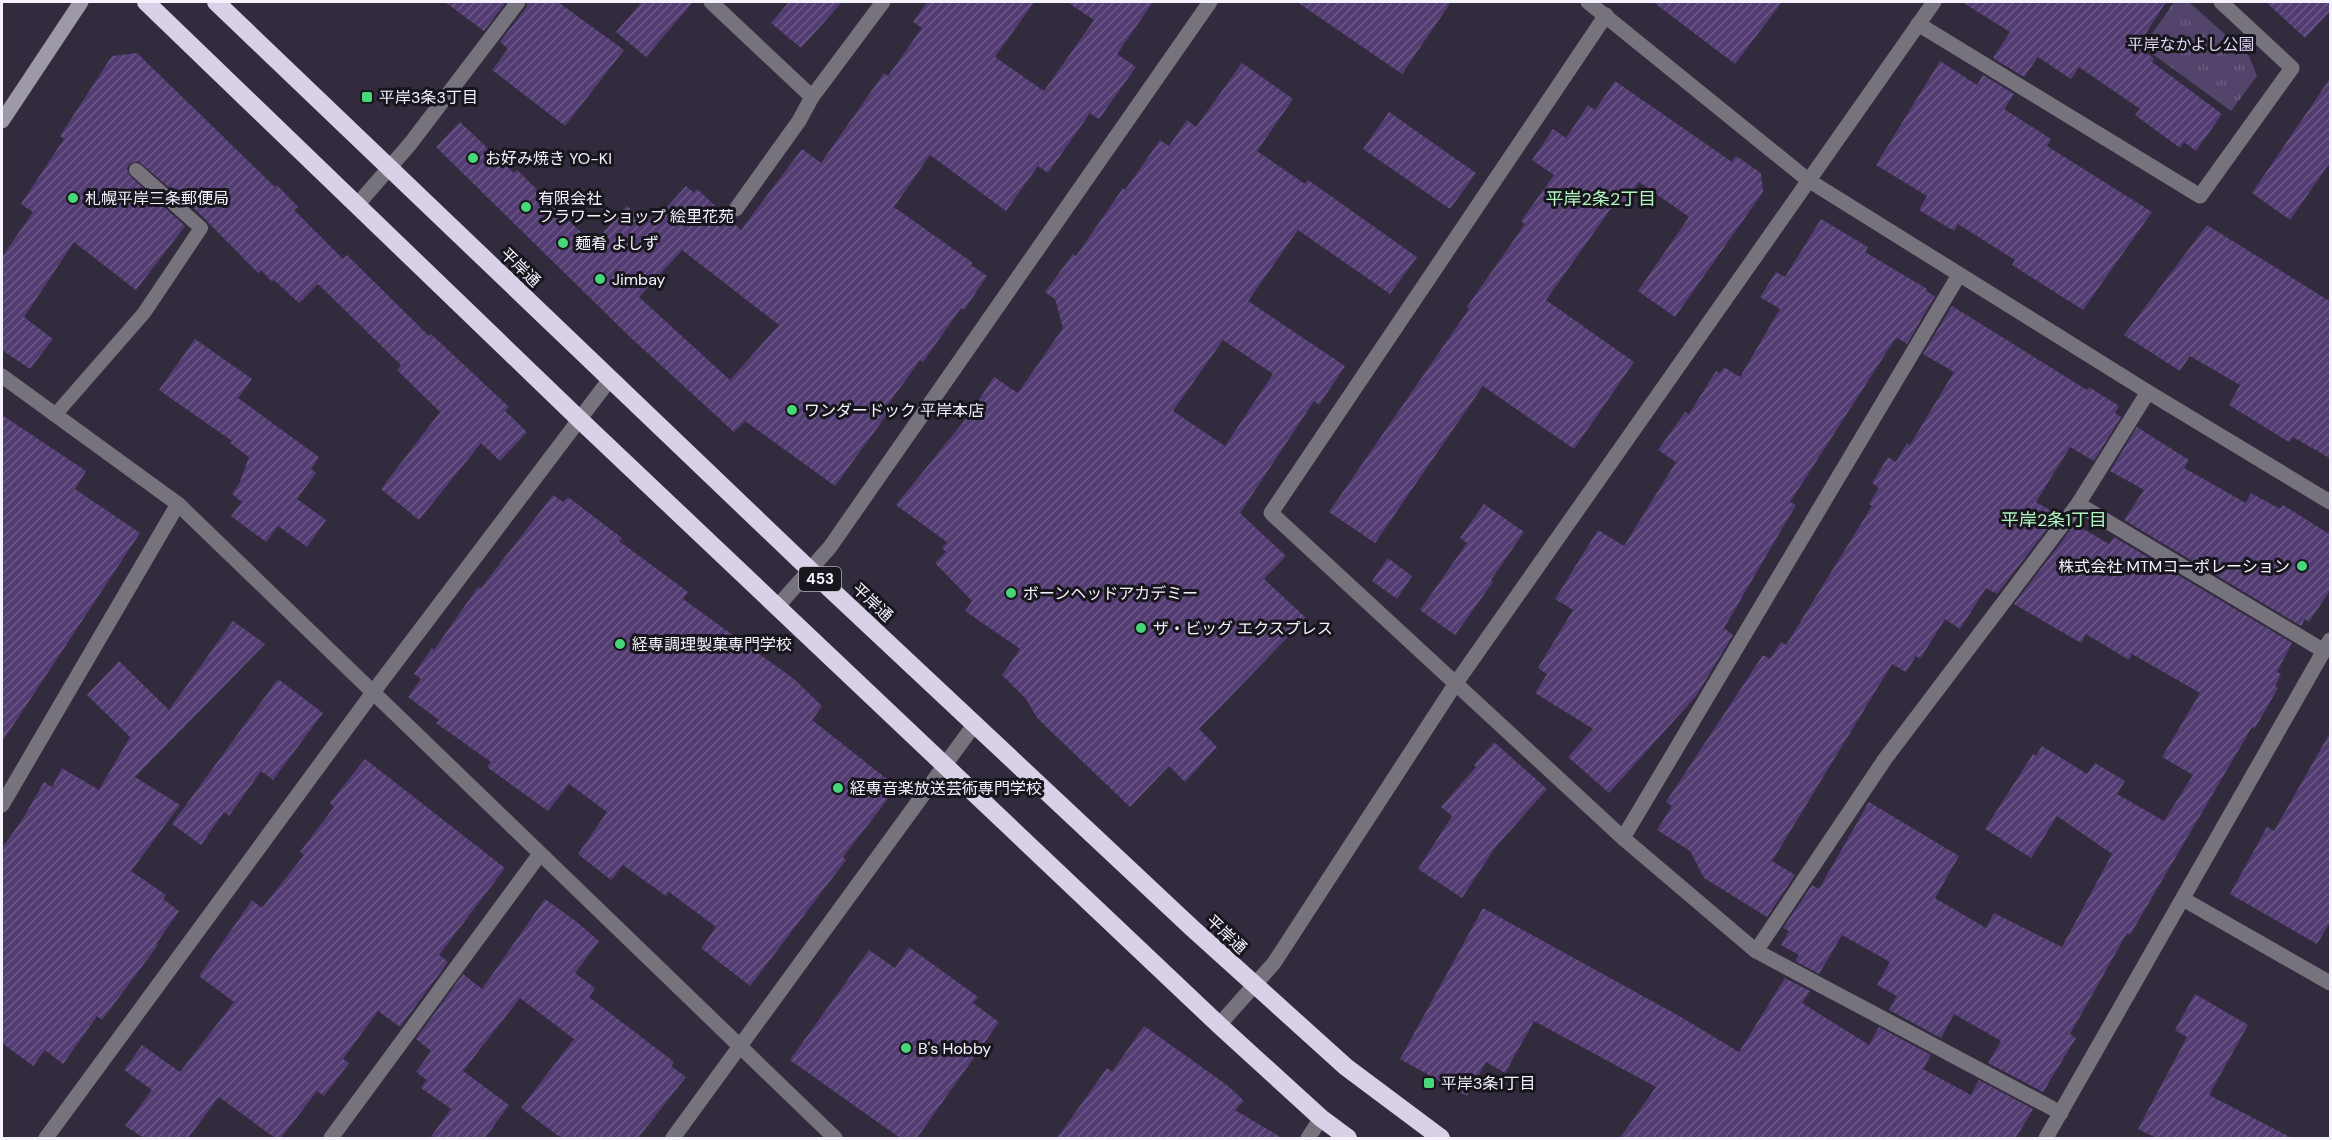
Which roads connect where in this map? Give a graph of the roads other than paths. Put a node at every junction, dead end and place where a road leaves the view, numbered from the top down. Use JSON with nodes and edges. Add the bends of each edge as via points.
{"nodes":[{"id":1,"x":81,"y":2,"type":"edge"},
{"id":2,"x":146,"y":2,"type":"edge"},
{"id":3,"x":216,"y":2,"type":"edge"},
{"id":4,"x":518,"y":2,"type":"edge"},
{"id":5,"x":711,"y":2,"type":"edge"},
{"id":6,"x":884,"y":2,"type":"edge"},
{"id":7,"x":1210,"y":2,"type":"edge"},
{"id":8,"x":1588,"y":2,"type":"edge"},
{"id":9,"x":1934,"y":2,"type":"edge"},
{"id":10,"x":2221,"y":2,"type":"edge"},
{"id":11,"x":1606,"y":15,"type":"junction"},
{"id":12,"x":1918,"y":24,"type":"junction"},
{"id":13,"x":812,"y":97,"type":"junction"},
{"id":14,"x":2,"y":121,"type":"edge"},
{"id":15,"x":390,"y":168,"type":"junction"},
{"id":16,"x":136,"y":170,"type":"dead end"},
{"id":17,"x":1808,"y":180,"type":"junction"},
{"id":18,"x":357,"y":205,"type":"junction"},
{"id":19,"x":736,"y":208,"type":"dead end"},
{"id":20,"x":1959,"y":275,"type":"junction"},
{"id":21,"x":2,"y":376,"type":"edge"},
{"id":22,"x":610,"y":379,"type":"junction"},
{"id":23,"x":2148,"y":392,"type":"junction"},
{"id":24,"x":55,"y":415,"type":"junction"},
{"id":25,"x":579,"y":419,"type":"junction"},
{"id":26,"x":2331,"y":502,"type":"edge"},
{"id":27,"x":178,"y":504,"type":"junction"},
{"id":28,"x":2078,"y":504,"type":"junction"},
{"id":29,"x":810,"y":570,"type":"junction"},
{"id":30,"x":777,"y":607,"type":"junction"},
{"id":31,"x":2327,"y":646,"type":"edge"},
{"id":32,"x":1456,"y":683,"type":"junction"},
{"id":33,"x":374,"y":692,"type":"junction"},
{"id":34,"x":974,"y":725,"type":"junction"},
{"id":35,"x":945,"y":765,"type":"junction"},
{"id":36,"x":2,"y":805,"type":"edge"},
{"id":37,"x":1623,"y":838,"type":"junction"},
{"id":38,"x":540,"y":854,"type":"junction"},
{"id":39,"x":2183,"y":899,"type":"junction"},
{"id":40,"x":1756,"y":951,"type":"junction"},
{"id":41,"x":2331,"y":983,"type":"edge"},
{"id":42,"x":1255,"y":986,"type":"junction"},
{"id":43,"x":1219,"y":1025,"type":"junction"},
{"id":44,"x":739,"y":1046,"type":"junction"},
{"id":45,"x":2061,"y":1113,"type":"junction"},
{"id":46,"x":1321,"y":1118,"type":"junction"},
{"id":47,"x":46,"y":1138,"type":"edge"},
{"id":48,"x":331,"y":1138,"type":"edge"},
{"id":49,"x":673,"y":1138,"type":"edge"},
{"id":50,"x":835,"y":1138,"type":"edge"},
{"id":51,"x":1308,"y":1138,"type":"edge"},
{"id":52,"x":1348,"y":1138,"type":"edge"},
{"id":53,"x":1441,"y":1138,"type":"edge"},
{"id":54,"x":2046,"y":1138,"type":"edge"}],
"edges":[{"from":1,"to":14,"type":"street"},
{"from":2,"to":18,"type":"highway"},
{"from":3,"to":15,"type":"highway","name":"平岸通","number":"453"},
{"from":4,"to":15,"type":"street"},
{"from":5,"to":13,"type":"street"},
{"from":6,"to":13,"type":"street"},
{"from":7,"to":29,"type":"street","via":[[837,537]]},
{"from":8,"to":11,"type":"street"},
{"from":9,"to":12,"type":"street"},
{"from":10,"to":12,"type":"street","via":[[2292,68],[2200,196]]},
{"from":11,"to":17,"type":"street"},
{"from":11,"to":32,"type":"street","via":[[1271,513]]},
{"from":12,"to":17,"type":"street"},
{"from":13,"to":19,"type":"street","via":[[800,121]]},
{"from":15,"to":18,"type":"street"},
{"from":15,"to":22,"type":"highway","name":"平岸通","number":"453"},
{"from":16,"to":24,"type":"lane","via":[[201,228],[144,313]]},
{"from":17,"to":20,"type":"street"},
{"from":17,"to":32,"type":"street"},
{"from":18,"to":25,"type":"highway"},
{"from":20,"to":23,"type":"street"},
{"from":20,"to":37,"type":"street"},
{"from":21,"to":24,"type":"street"},
{"from":22,"to":25,"type":"street"},
{"from":22,"to":29,"type":"highway","name":"平岸通","number":"453"},
{"from":23,"to":26,"type":"street"},
{"from":23,"to":28,"type":"street"},
{"from":24,"to":27,"type":"street"},
{"from":25,"to":30,"type":"highway"},
{"from":25,"to":33,"type":"street"},
{"from":27,"to":33,"type":"street"},
{"from":27,"to":36,"type":"street"},
{"from":28,"to":31,"type":"street"},
{"from":28,"to":40,"type":"street","via":[[1885,759]]},
{"from":29,"to":30,"type":"street"},
{"from":29,"to":34,"type":"highway","name":"平岸通","number":"453"},
{"from":30,"to":35,"type":"highway"},
{"from":31,"to":39,"type":"street"},
{"from":32,"to":37,"type":"street"},
{"from":32,"to":42,"type":"street","via":[[1274,963]]},
{"from":33,"to":38,"type":"street"},
{"from":33,"to":47,"type":"street"},
{"from":34,"to":35,"type":"street"},
{"from":34,"to":42,"type":"highway","name":"平岸通","number":"453"},
{"from":35,"to":43,"type":"highway"},
{"from":35,"to":44,"type":"street"},
{"from":37,"to":40,"type":"street"},
{"from":38,"to":44,"type":"street"},
{"from":38,"to":48,"type":"street"},
{"from":39,"to":41,"type":"street"},
{"from":39,"to":45,"type":"street"},
{"from":40,"to":45,"type":"street"},
{"from":42,"to":43,"type":"street"},
{"from":42,"to":53,"type":"highway","name":"平岸通","number":"453","via":[[1346,1067]]},
{"from":43,"to":46,"type":"highway"},
{"from":44,"to":49,"type":"street"},
{"from":44,"to":50,"type":"street"},
{"from":45,"to":54,"type":"street"},
{"from":46,"to":51,"type":"street"},
{"from":46,"to":52,"type":"highway"}]}
